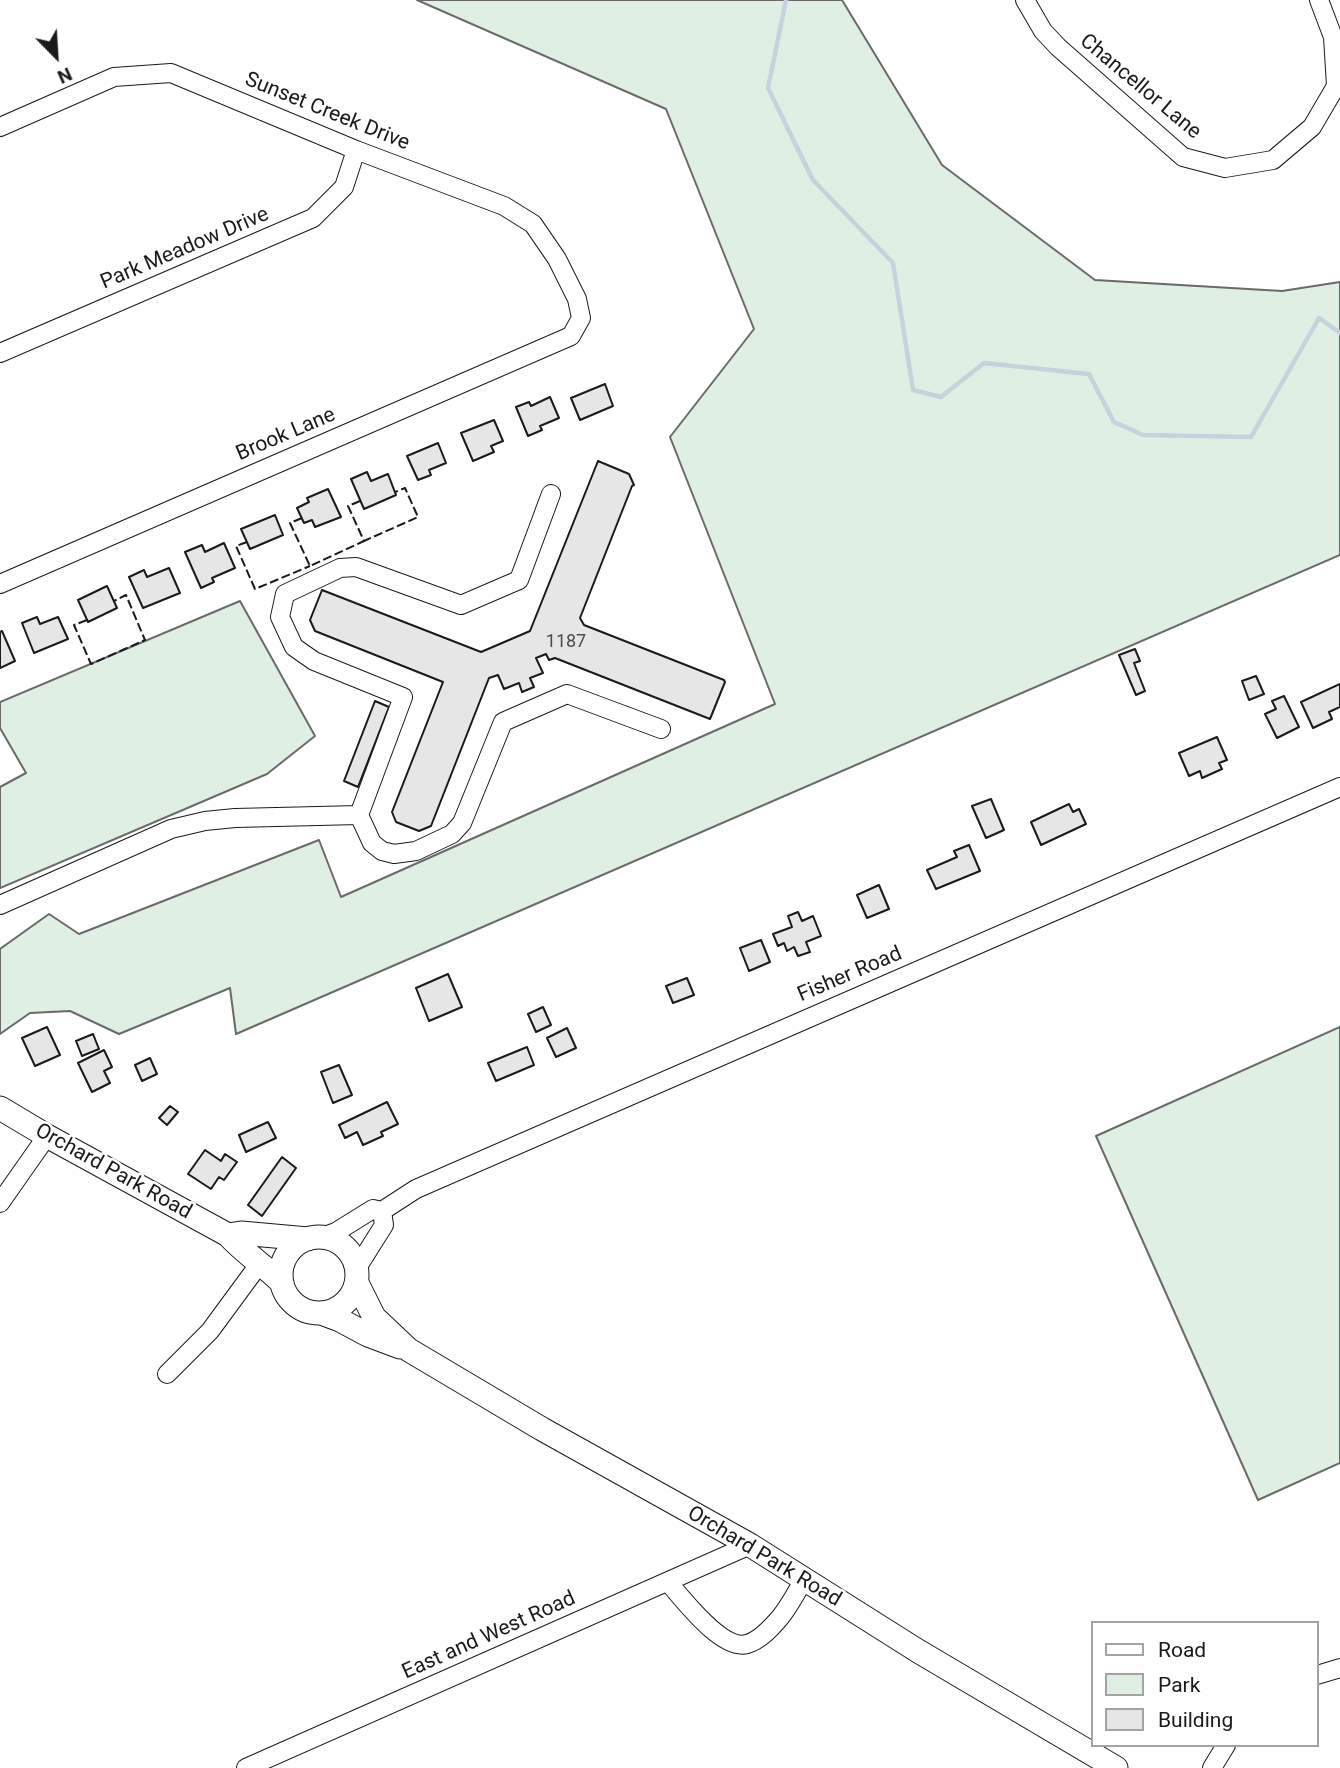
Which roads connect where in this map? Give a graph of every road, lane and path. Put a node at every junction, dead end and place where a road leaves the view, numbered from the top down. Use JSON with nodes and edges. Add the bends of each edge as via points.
{"nodes":[{"id":1,"x":1025,"y":0,"type":"edge"},
{"id":2,"x":1319,"y":0,"type":"edge"},
{"id":3,"x":0,"y":127,"type":"edge"},
{"id":4,"x":356,"y":150,"type":"junction"},
{"id":5,"x":581,"y":318,"type":"joint"},
{"id":6,"x":0,"y":353,"type":"edge"},
{"id":7,"x":551,"y":494,"type":"dead end"},
{"id":8,"x":0,"y":584,"type":"edge"},
{"id":9,"x":661,"y":729,"type":"dead end"},
{"id":10,"x":1340,"y":787,"type":"edge"},
{"id":11,"x":359,"y":816,"type":"junction"},
{"id":12,"x":0,"y":905,"type":"edge"},
{"id":13,"x":0,"y":1108,"type":"edge"},
{"id":14,"x":47,"y":1136,"type":"junction"},
{"id":15,"x":0,"y":1203,"type":"edge"},
{"id":16,"x":382,"y":1211,"type":"junction"},
{"id":17,"x":228,"y":1235,"type":"junction"},
{"id":18,"x":315,"y":1238,"type":"junction"},
{"id":19,"x":260,"y":1263,"type":"junction"},
{"id":20,"x":357,"y":1275,"type":"junction"},
{"id":21,"x":282,"y":1283,"type":"junction"},
{"id":22,"x":321,"y":1313,"type":"junction"},
{"id":23,"x":409,"y":1350,"type":"junction"},
{"id":24,"x":167,"y":1374,"type":"dead end"},
{"id":25,"x":750,"y":1545,"type":"junction"},
{"id":26,"x":804,"y":1579,"type":"junction"},
{"id":27,"x":668,"y":1582,"type":"junction"},
{"id":28,"x":1340,"y":1668,"type":"edge"},
{"id":29,"x":1319,"y":1674,"type":"edge"},
{"id":30,"x":1225,"y":1747,"type":"edge"},
{"id":31,"x":246,"y":1768,"type":"edge"},
{"id":32,"x":1116,"y":1768,"type":"edge"},
{"id":33,"x":1212,"y":1768,"type":"edge"}],
"edges":[{"from":1,"to":2,"type":"street","name":"Chancellor Lane","via":[[1058,47],[1183,157],[1225,168],[1273,160],[1312,127],[1336,86],[1333,37]]},
{"from":3,"to":4,"type":"street","name":"Sunset Creek Drive","via":[[114,77],[171,73]]},
{"from":4,"to":5,"type":"street","name":"Sunset Creek Drive","via":[[504,206],[533,224],[557,259]]},
{"from":4,"to":6,"type":"street","name":"Park Meadow Drive","via":[[344,187],[313,218]]},
{"from":5,"to":8,"type":"street","name":"Brook Lane","via":[[571,336]]},
{"from":7,"to":11,"type":"street","via":[[519,580],[461,605],[356,567],[340,568],[285,594],[280,617],[294,647],[314,661],[403,697]]},
{"from":9,"to":11,"type":"street","via":[[567,694],[503,722],[463,823],[452,834],[394,854],[372,843]]},
{"from":10,"to":16,"type":"street","name":"Fisher Road","via":[[416,1189]]},
{"from":11,"to":12,"type":"street","via":[[235,818],[188,824]]},
{"from":13,"to":14,"type":"main road","name":"Orchard Park Road"},
{"from":14,"to":15,"type":"street"},
{"from":14,"to":17,"type":"main road","name":"Orchard Park Road"},
{"from":16,"to":18,"type":"street","name":"Fisher Road","via":[[373,1209],[337,1232]]},
{"from":16,"to":20,"type":"street","via":[[384,1225]]},
{"from":17,"to":18,"type":"main road","name":"Orchard Park Road"},
{"from":17,"to":19,"type":"main road","name":"Orchard Park Road"},
{"from":18,"to":20,"type":"main road","via":[[327,1237],[349,1249]]},
{"from":18,"to":21,"type":"main road","via":[[302,1240],[284,1258]]},
{"from":19,"to":21,"type":"main road","name":"Orchard Park Road"},
{"from":19,"to":24,"type":"street","via":[[210,1331]]},
{"from":20,"to":22,"type":"main road","via":[[351,1296],[342,1306]]},
{"from":20,"to":23,"type":"main road","name":"Orchard Park Road","via":[[374,1317]]},
{"from":21,"to":22,"type":"main road","via":[[295,1305]]},
{"from":22,"to":23,"type":"main road","name":"Orchard Park Road"},
{"from":23,"to":25,"type":"main road","name":"Orchard Park Road"},
{"from":25,"to":26,"type":"main road","name":"Orchard Park Road"},
{"from":25,"to":27,"type":"street","name":"East and West Road"},
{"from":26,"to":27,"type":"street","via":[[778,1620],[745,1645],[728,1643]]},
{"from":26,"to":32,"type":"main road","name":"Orchard Park Road"},
{"from":27,"to":31,"type":"street","name":"East and West Road"},
{"from":28,"to":29,"type":"street"},
{"from":30,"to":33,"type":"street"}]}
